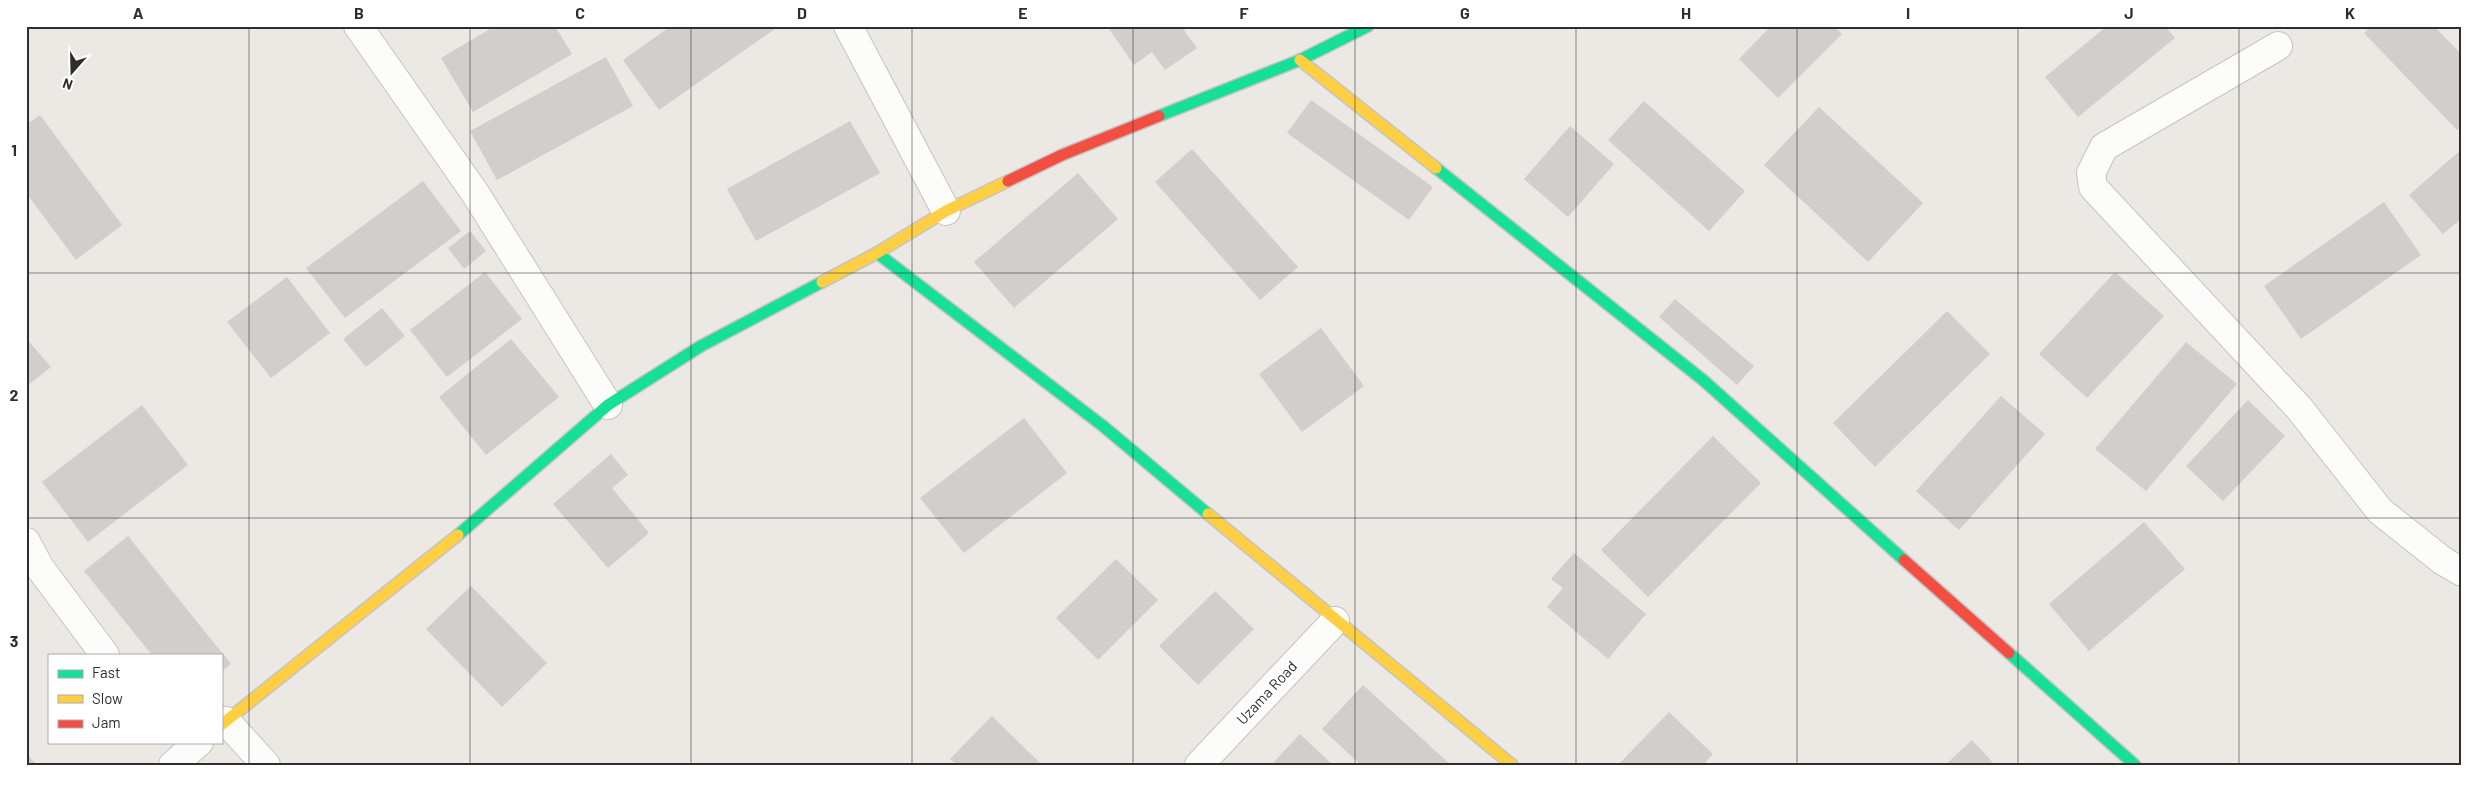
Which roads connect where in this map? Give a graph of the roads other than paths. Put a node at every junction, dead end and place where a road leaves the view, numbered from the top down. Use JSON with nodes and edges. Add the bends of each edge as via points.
{"nodes":[{"id":1,"x":358,"y":26,"type":"edge"},
{"id":2,"x":848,"y":26,"type":"edge"},
{"id":3,"x":1368,"y":26,"type":"edge"},
{"id":4,"x":2278,"y":46,"type":"dead end"},
{"id":5,"x":1300,"y":60,"type":"junction"},
{"id":6,"x":946,"y":211,"type":"junction"},
{"id":7,"x":877,"y":253,"type":"junction"},
{"id":8,"x":608,"y":405,"type":"junction"},
{"id":9,"x":26,"y":542,"type":"edge"},
{"id":10,"x":2462,"y":572,"type":"edge"},
{"id":11,"x":1335,"y":621,"type":"junction"},
{"id":12,"x":104,"y":654,"type":"edge"},
{"id":13,"x":223,"y":723,"type":"edge"},
{"id":14,"x":266,"y":765,"type":"edge"},
{"id":15,"x":1199,"y":765,"type":"edge"},
{"id":16,"x":1512,"y":765,"type":"edge"},
{"id":17,"x":2134,"y":765,"type":"edge"}],
"edges":[{"from":1,"to":8,"type":"street","via":[[475,193]]},
{"from":2,"to":6,"type":"street"},
{"from":3,"to":5,"type":"street"},
{"from":4,"to":10,"type":"street","via":[[2104,147],[2092,172],[2093,187],[2299,408],[2380,511],[2443,561]]},
{"from":5,"to":6,"type":"street","via":[[1062,155]]},
{"from":5,"to":17,"type":"street","via":[[1702,380]]},
{"from":6,"to":7,"type":"street"},
{"from":7,"to":8,"type":"street","via":[[701,346]]},
{"from":7,"to":11,"type":"street","via":[[1103,426]]},
{"from":8,"to":13,"type":"street","via":[[444,547]]},
{"from":9,"to":12,"type":"street","via":[[40,568]]},
{"from":11,"to":15,"type":"street","name":"Uzama Road"},
{"from":11,"to":16,"type":"street"},
{"from":13,"to":14,"type":"street"}]}
